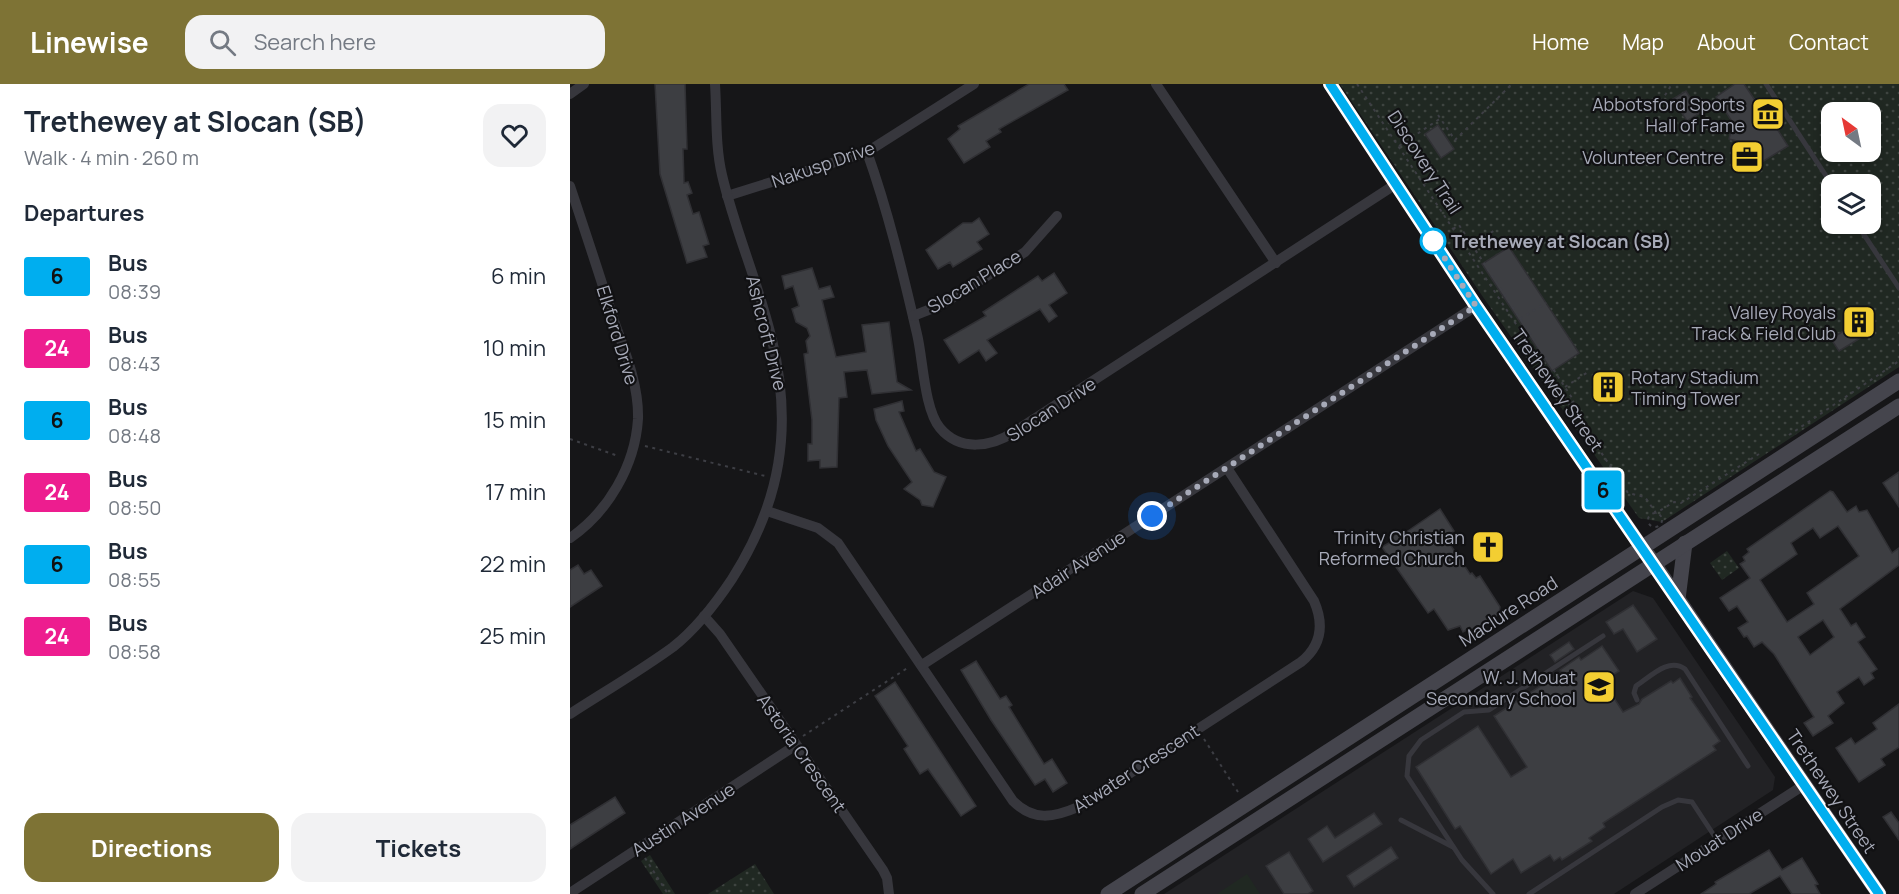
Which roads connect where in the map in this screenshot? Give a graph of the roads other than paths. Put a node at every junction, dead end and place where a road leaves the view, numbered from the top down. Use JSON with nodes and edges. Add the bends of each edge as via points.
{"nodes":[{"id":1,"x":584,"y":84,"type":"edge"},
{"id":2,"x":715,"y":84,"type":"edge"},
{"id":3,"x":975,"y":84,"type":"edge"},
{"id":4,"x":1156,"y":84,"type":"edge"},
{"id":5,"x":1330,"y":84,"type":"edge"},
{"id":6,"x":1766,"y":84,"type":"edge"},
{"id":7,"x":570,"y":94,"type":"edge"},
{"id":8,"x":867,"y":152,"type":"junction"},
{"id":9,"x":1825,"y":174,"type":"edge"},
{"id":10,"x":1396,"y":184,"type":"junction"},
{"id":11,"x":570,"y":186,"type":"edge"},
{"id":12,"x":728,"y":196,"type":"junction"},
{"id":13,"x":1057,"y":216,"type":"dead end"},
{"id":14,"x":1864,"y":234,"type":"edge"},
{"id":15,"x":1276,"y":263,"type":"junction"},
{"id":16,"x":1899,"y":288,"type":"edge"},
{"id":17,"x":1476,"y":306,"type":"junction"},
{"id":18,"x":913,"y":316,"type":"junction"},
{"id":19,"x":1899,"y":381,"type":"edge"},
{"id":20,"x":1899,"y":406,"type":"edge"},
{"id":21,"x":1227,"y":468,"type":"junction"},
{"id":22,"x":767,"y":511,"type":"junction"},
{"id":23,"x":570,"y":538,"type":"edge"},
{"id":24,"x":1685,"y":543,"type":"junction"},
{"id":25,"x":1643,"y":547,"type":"junction"},
{"id":26,"x":1653,"y":563,"type":"junction"},
{"id":27,"x":1678,"y":599,"type":"junction"},
{"id":28,"x":704,"y":616,"type":"junction"},
{"id":29,"x":1603,"y":636,"type":"dead end"},
{"id":30,"x":920,"y":663,"type":"junction"},
{"id":31,"x":1637,"y":700,"type":"dead end"},
{"id":32,"x":570,"y":714,"type":"edge"},
{"id":33,"x":795,"y":744,"type":"junction"},
{"id":34,"x":1748,"y":766,"type":"dead end"},
{"id":35,"x":1804,"y":785,"type":"junction"},
{"id":36,"x":1401,"y":820,"type":"dead end"},
{"id":37,"x":1718,"y":840,"type":"junction"},
{"id":38,"x":1453,"y":847,"type":"junction"},
{"id":39,"x":570,"y":893,"type":"edge"},
{"id":40,"x":889,"y":894,"type":"edge"},
{"id":41,"x":1108,"y":894,"type":"edge"},
{"id":42,"x":1142,"y":894,"type":"edge"},
{"id":43,"x":1493,"y":894,"type":"edge"},
{"id":44,"x":1529,"y":894,"type":"edge"},
{"id":45,"x":1635,"y":894,"type":"edge"},
{"id":46,"x":1879,"y":894,"type":"edge"}],
"edges":[{"from":1,"to":7,"type":"street"},
{"from":2,"to":12,"type":"street","name":"Ashcroft Drive","via":[[719,151]]},
{"from":3,"to":8,"type":"street","name":"Nakusp Drive"},
{"from":4,"to":15,"type":"street"},
{"from":5,"to":10,"type":"street","name":"Trethewey Street"},
{"from":6,"to":9,"type":"lane"},
{"from":8,"to":12,"type":"street","name":"Nakusp Drive"},
{"from":8,"to":18,"type":"street","name":"Slocan Drive"},
{"from":10,"to":15,"type":"street","name":"Slocan Drive"},
{"from":10,"to":17,"type":"street","name":"Trethewey Street"},
{"from":11,"to":23,"type":"street","name":"Elkford Drive","via":[[631,370],[638,418],[629,459],[608,502]]},
{"from":12,"to":22,"type":"street","name":"Ashcroft Drive","via":[[772,339],[784,400],[782,447]]},
{"from":13,"to":18,"type":"street","name":"Slocan Place","via":[[1025,252],[941,305]]},
{"from":14,"to":16,"type":"lane"},
{"from":15,"to":18,"type":"street","name":"Slocan Drive","via":[[998,442],[982,445],[961,443],[939,427],[932,411]]},
{"from":17,"to":21,"type":"street","name":"Adair Avenue"},
{"from":17,"to":25,"type":"street","name":"Trethewey Street"},
{"from":19,"to":25,"type":"main road","name":"Maclure Road"},
{"from":20,"to":24,"type":"main road"},
{"from":21,"to":30,"type":"street","name":"Adair Avenue"},
{"from":21,"to":30,"type":"street","name":"Atwater Crescent","via":[[1314,601],[1321,626],[1315,646],[1308,656],[1078,807],[1036,817],[1021,809]]},
{"from":22,"to":28,"type":"street","name":"Ashcroft Drive","via":[[736,572]]},
{"from":22,"to":30,"type":"street","name":"Atwater Crescent","via":[[829,534]]},
{"from":24,"to":26,"type":"main road"},
{"from":24,"to":27,"type":"main road"},
{"from":25,"to":26,"type":"main road","name":"Trethewey Street"},
{"from":25,"to":41,"type":"main road","name":"Maclure Road"},
{"from":26,"to":27,"type":"main road","name":"Trethewey Street"},
{"from":26,"to":42,"type":"main road"},
{"from":27,"to":35,"type":"main road","name":"Trethewey Street"},
{"from":28,"to":32,"type":"street","name":"Ashcroft Drive","via":[[673,646]]},
{"from":28,"to":33,"type":"street","name":"Astoria Crescent"},
{"from":29,"to":38,"type":"lane","via":[[1489,710],[1464,712],[1421,740],[1409,756],[1407,776]]},
{"from":31,"to":34,"type":"lane","via":[[1636,686],[1669,664],[1678,664]]},
{"from":33,"to":39,"type":"street","name":"Austin Avenue"},
{"from":33,"to":40,"type":"street","name":"Astoria Crescent","via":[[884,870]]},
{"from":35,"to":37,"type":"street","name":"Mouat Drive"},
{"from":35,"to":46,"type":"main road","name":"Trethewey Street"},
{"from":36,"to":38,"type":"lane"},
{"from":37,"to":44,"type":"lane","via":[[1692,802],[1678,800]]},
{"from":37,"to":45,"type":"street","name":"Mouat Drive"},
{"from":38,"to":43,"type":"lane"}]}
